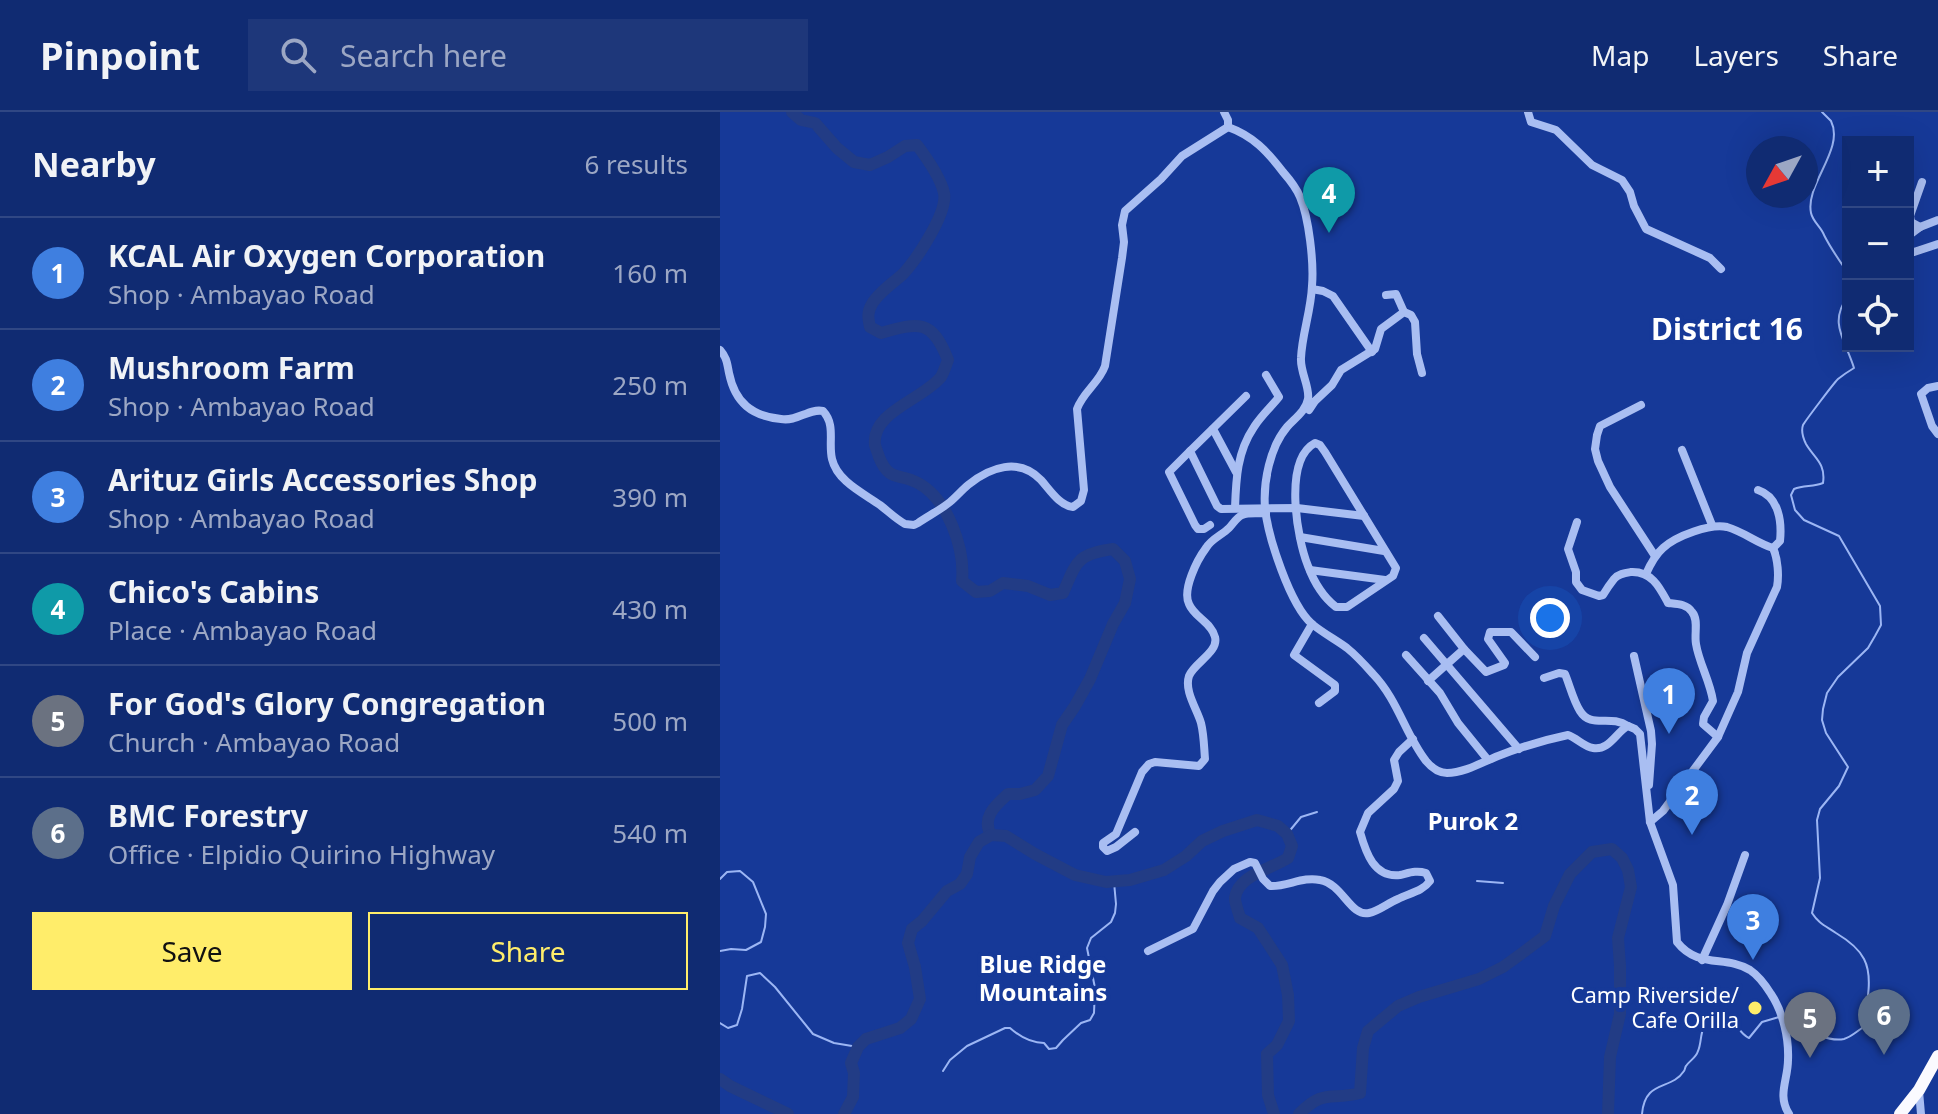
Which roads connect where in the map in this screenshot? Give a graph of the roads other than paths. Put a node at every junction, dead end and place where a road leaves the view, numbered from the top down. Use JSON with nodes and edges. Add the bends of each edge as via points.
{"nodes":[{"id":1,"x":1224,"y":112,"type":"edge"},
{"id":2,"x":1528,"y":112,"type":"edge"},
{"id":3,"x":1228,"y":127,"type":"junction"},
{"id":4,"x":1922,"y":182,"type":"dead end"},
{"id":5,"x":1938,"y":220,"type":"edge"},
{"id":6,"x":1920,"y":227,"type":"junction"},
{"id":7,"x":1914,"y":232,"type":"edge"},
{"id":8,"x":1938,"y":244,"type":"edge"},
{"id":9,"x":1914,"y":252,"type":"edge"},
{"id":10,"x":1721,"y":269,"type":"dead end"},
{"id":11,"x":1312,"y":289,"type":"junction"},
{"id":12,"x":1386,"y":295,"type":"dead end"},
{"id":13,"x":1404,"y":312,"type":"junction"},
{"id":14,"x":720,"y":350,"type":"edge"},
{"id":15,"x":1372,"y":352,"type":"junction"},
{"id":16,"x":1422,"y":373,"type":"dead end"},
{"id":17,"x":1266,"y":375,"type":"dead end"},
{"id":18,"x":1938,"y":386,"type":"edge"},
{"id":19,"x":1246,"y":396,"type":"dead end"},
{"id":20,"x":1641,"y":405,"type":"dead end"},
{"id":21,"x":1309,"y":410,"type":"dead end"},
{"id":22,"x":1213,"y":429,"type":"junction"},
{"id":23,"x":1938,"y":434,"type":"edge"},
{"id":24,"x":1682,"y":450,"type":"dead end"},
{"id":25,"x":1190,"y":451,"type":"junction"},
{"id":26,"x":1236,"y":473,"type":"junction"},
{"id":27,"x":1758,"y":490,"type":"dead end"},
{"id":28,"x":1235,"y":508,"type":"junction"},
{"id":29,"x":1297,"y":508,"type":"junction"},
{"id":30,"x":1266,"y":511,"type":"junction"},
{"id":31,"x":1364,"y":516,"type":"junction"},
{"id":32,"x":1577,"y":522,"type":"dead end"},
{"id":33,"x":1210,"y":525,"type":"dead end"},
{"id":34,"x":1712,"y":525,"type":"junction"},
{"id":35,"x":1300,"y":537,"type":"junction"},
{"id":36,"x":1773,"y":548,"type":"junction"},
{"id":37,"x":1384,"y":551,"type":"junction"},
{"id":38,"x":1655,"y":556,"type":"junction"},
{"id":39,"x":1310,"y":570,"type":"junction"},
{"id":40,"x":1646,"y":574,"type":"junction"},
{"id":41,"x":1385,"y":581,"type":"junction"},
{"id":42,"x":1438,"y":616,"type":"dead end"},
{"id":43,"x":1312,"y":624,"type":"junction"},
{"id":44,"x":1424,"y":638,"type":"dead end"},
{"id":45,"x":1464,"y":649,"type":"junction"},
{"id":46,"x":1406,"y":655,"type":"dead end"},
{"id":47,"x":1634,"y":656,"type":"dead end"},
{"id":48,"x":1535,"y":657,"type":"dead end"},
{"id":49,"x":1446,"y":665,"type":"junction"},
{"id":50,"x":1544,"y":678,"type":"dead end"},
{"id":51,"x":1428,"y":681,"type":"junction"},
{"id":52,"x":1319,"y":703,"type":"dead end"},
{"id":53,"x":1628,"y":726,"type":"junction"},
{"id":54,"x":1718,"y":737,"type":"junction"},
{"id":55,"x":1413,"y":739,"type":"junction"},
{"id":56,"x":1519,"y":749,"type":"junction"},
{"id":57,"x":1488,"y":760,"type":"junction"},
{"id":58,"x":1645,"y":789,"type":"junction"},
{"id":59,"x":1650,"y":822,"type":"junction"},
{"id":60,"x":1135,"y":832,"type":"dead end"},
{"id":61,"x":1745,"y":855,"type":"dead end"},
{"id":62,"x":1148,"y":951,"type":"dead end"},
{"id":63,"x":1702,"y":960,"type":"junction"},
{"id":64,"x":1938,"y":1056,"type":"edge"},
{"id":65,"x":1919,"y":1090,"type":"junction"},
{"id":66,"x":1789,"y":1114,"type":"edge"},
{"id":67,"x":1900,"y":1114,"type":"edge"},
{"id":68,"x":1921,"y":1114,"type":"edge"}],
"edges":[{"from":1,"to":3,"type":"street"},
{"from":2,"to":10,"type":"street","via":[[1531,122],[1556,130],[1592,165],[1622,180],[1646,229],[1710,258]]},
{"from":3,"to":11,"type":"street","via":[[1261,145],[1296,189],[1306,216]]},
{"from":3,"to":14,"type":"street","via":[[1182,156],[1125,211],[1105,366],[1077,409],[1084,490],[1073,507],[1065,506],[1036,475],[1012,466],[993,470],[932,514],[914,525],[905,524],[836,469],[832,426],[823,411],[784,420],[751,411],[737,394]]},
{"from":4,"to":6,"type":"street","via":[[1910,216]]},
{"from":5,"to":6,"type":"street"},
{"from":6,"to":7,"type":"street"},
{"from":8,"to":9,"type":"street"},
{"from":11,"to":15,"type":"street","via":[[1333,296]]},
{"from":11,"to":30,"type":"street","via":[[1301,358],[1309,396],[1276,443]]},
{"from":12,"to":13,"type":"street","via":[[1396,294]]},
{"from":13,"to":15,"type":"street","via":[[1381,329]]},
{"from":13,"to":16,"type":"street","via":[[1414,318]]},
{"from":15,"to":21,"type":"street","via":[[1341,370]]},
{"from":17,"to":26,"type":"street","via":[[1279,397],[1250,434]]},
{"from":18,"to":23,"type":"street","via":[[1921,394]]},
{"from":19,"to":22,"type":"street"},
{"from":20,"to":38,"type":"street","via":[[1600,426],[1596,454],[1610,487]]},
{"from":22,"to":25,"type":"street"},
{"from":22,"to":26,"type":"street"},
{"from":24,"to":34,"type":"street"},
{"from":25,"to":28,"type":"street","via":[[1217,506]]},
{"from":25,"to":33,"type":"street","via":[[1169,472],[1198,529]]},
{"from":26,"to":28,"type":"street"},
{"from":27,"to":36,"type":"street","via":[[1772,499],[1779,514],[1780,541]]},
{"from":28,"to":30,"type":"street"},
{"from":29,"to":30,"type":"street"},
{"from":29,"to":31,"type":"street"},
{"from":29,"to":31,"type":"street","via":[[1299,467],[1315,443]]},
{"from":29,"to":35,"type":"street"},
{"from":30,"to":43,"type":"street","via":[[1284,577]]},
{"from":30,"to":60,"type":"street","via":[[1238,518],[1206,546],[1189,581],[1189,605],[1216,641],[1188,683],[1202,726],[1205,759],[1199,766],[1155,762],[1145,768],[1118,831],[1103,843],[1104,849],[1112,850]]},
{"from":31,"to":37,"type":"street"},
{"from":32,"to":40,"type":"street","via":[[1568,549],[1582,590],[1603,595],[1619,575]]},
{"from":34,"to":36,"type":"street"},
{"from":34,"to":38,"type":"street","via":[[1671,542]]},
{"from":35,"to":37,"type":"street"},
{"from":35,"to":39,"type":"street"},
{"from":36,"to":54,"type":"street","via":[[1777,587]]},
{"from":37,"to":41,"type":"street","via":[[1396,570]]},
{"from":38,"to":40,"type":"street"},
{"from":39,"to":41,"type":"street"},
{"from":39,"to":41,"type":"street","via":[[1336,607],[1347,607]]},
{"from":40,"to":54,"type":"street","via":[[1668,603],[1683,604],[1694,614],[1696,645],[1713,701],[1703,724]]},
{"from":42,"to":45,"type":"street"},
{"from":43,"to":52,"type":"street","via":[[1294,655],[1335,685]]},
{"from":43,"to":55,"type":"street","via":[[1379,680]]},
{"from":44,"to":49,"type":"street"},
{"from":45,"to":48,"type":"street","via":[[1489,672],[1505,663],[1487,635],[1511,632]]},
{"from":45,"to":49,"type":"street"},
{"from":46,"to":51,"type":"street"},
{"from":47,"to":58,"type":"street","via":[[1651,731]]},
{"from":49,"to":51,"type":"street"},
{"from":49,"to":56,"type":"street"},
{"from":50,"to":53,"type":"street","via":[[1563,673],[1580,711],[1591,721],[1610,719]]},
{"from":51,"to":57,"type":"street"},
{"from":53,"to":56,"type":"street","via":[[1598,748],[1568,735]]},
{"from":53,"to":58,"type":"street","via":[[1640,734]]},
{"from":54,"to":59,"type":"street"},
{"from":55,"to":57,"type":"street","via":[[1427,762],[1445,773]]},
{"from":55,"to":62,"type":"street","via":[[1394,760],[1394,789],[1368,813],[1360,832],[1381,873],[1421,871],[1430,881],[1424,888],[1367,914],[1355,910],[1326,881],[1307,878],[1270,886],[1250,862],[1220,882],[1193,929]]},
{"from":56,"to":57,"type":"street"},
{"from":58,"to":59,"type":"street"},
{"from":59,"to":63,"type":"street","via":[[1673,885],[1677,942]]},
{"from":61,"to":63,"type":"street"},
{"from":63,"to":66,"type":"street","via":[[1748,968],[1780,1011],[1789,1062],[1782,1098]]},
{"from":64,"to":65,"type":"highway"},
{"from":65,"to":67,"type":"highway"},
{"from":65,"to":68,"type":"street"}]}
